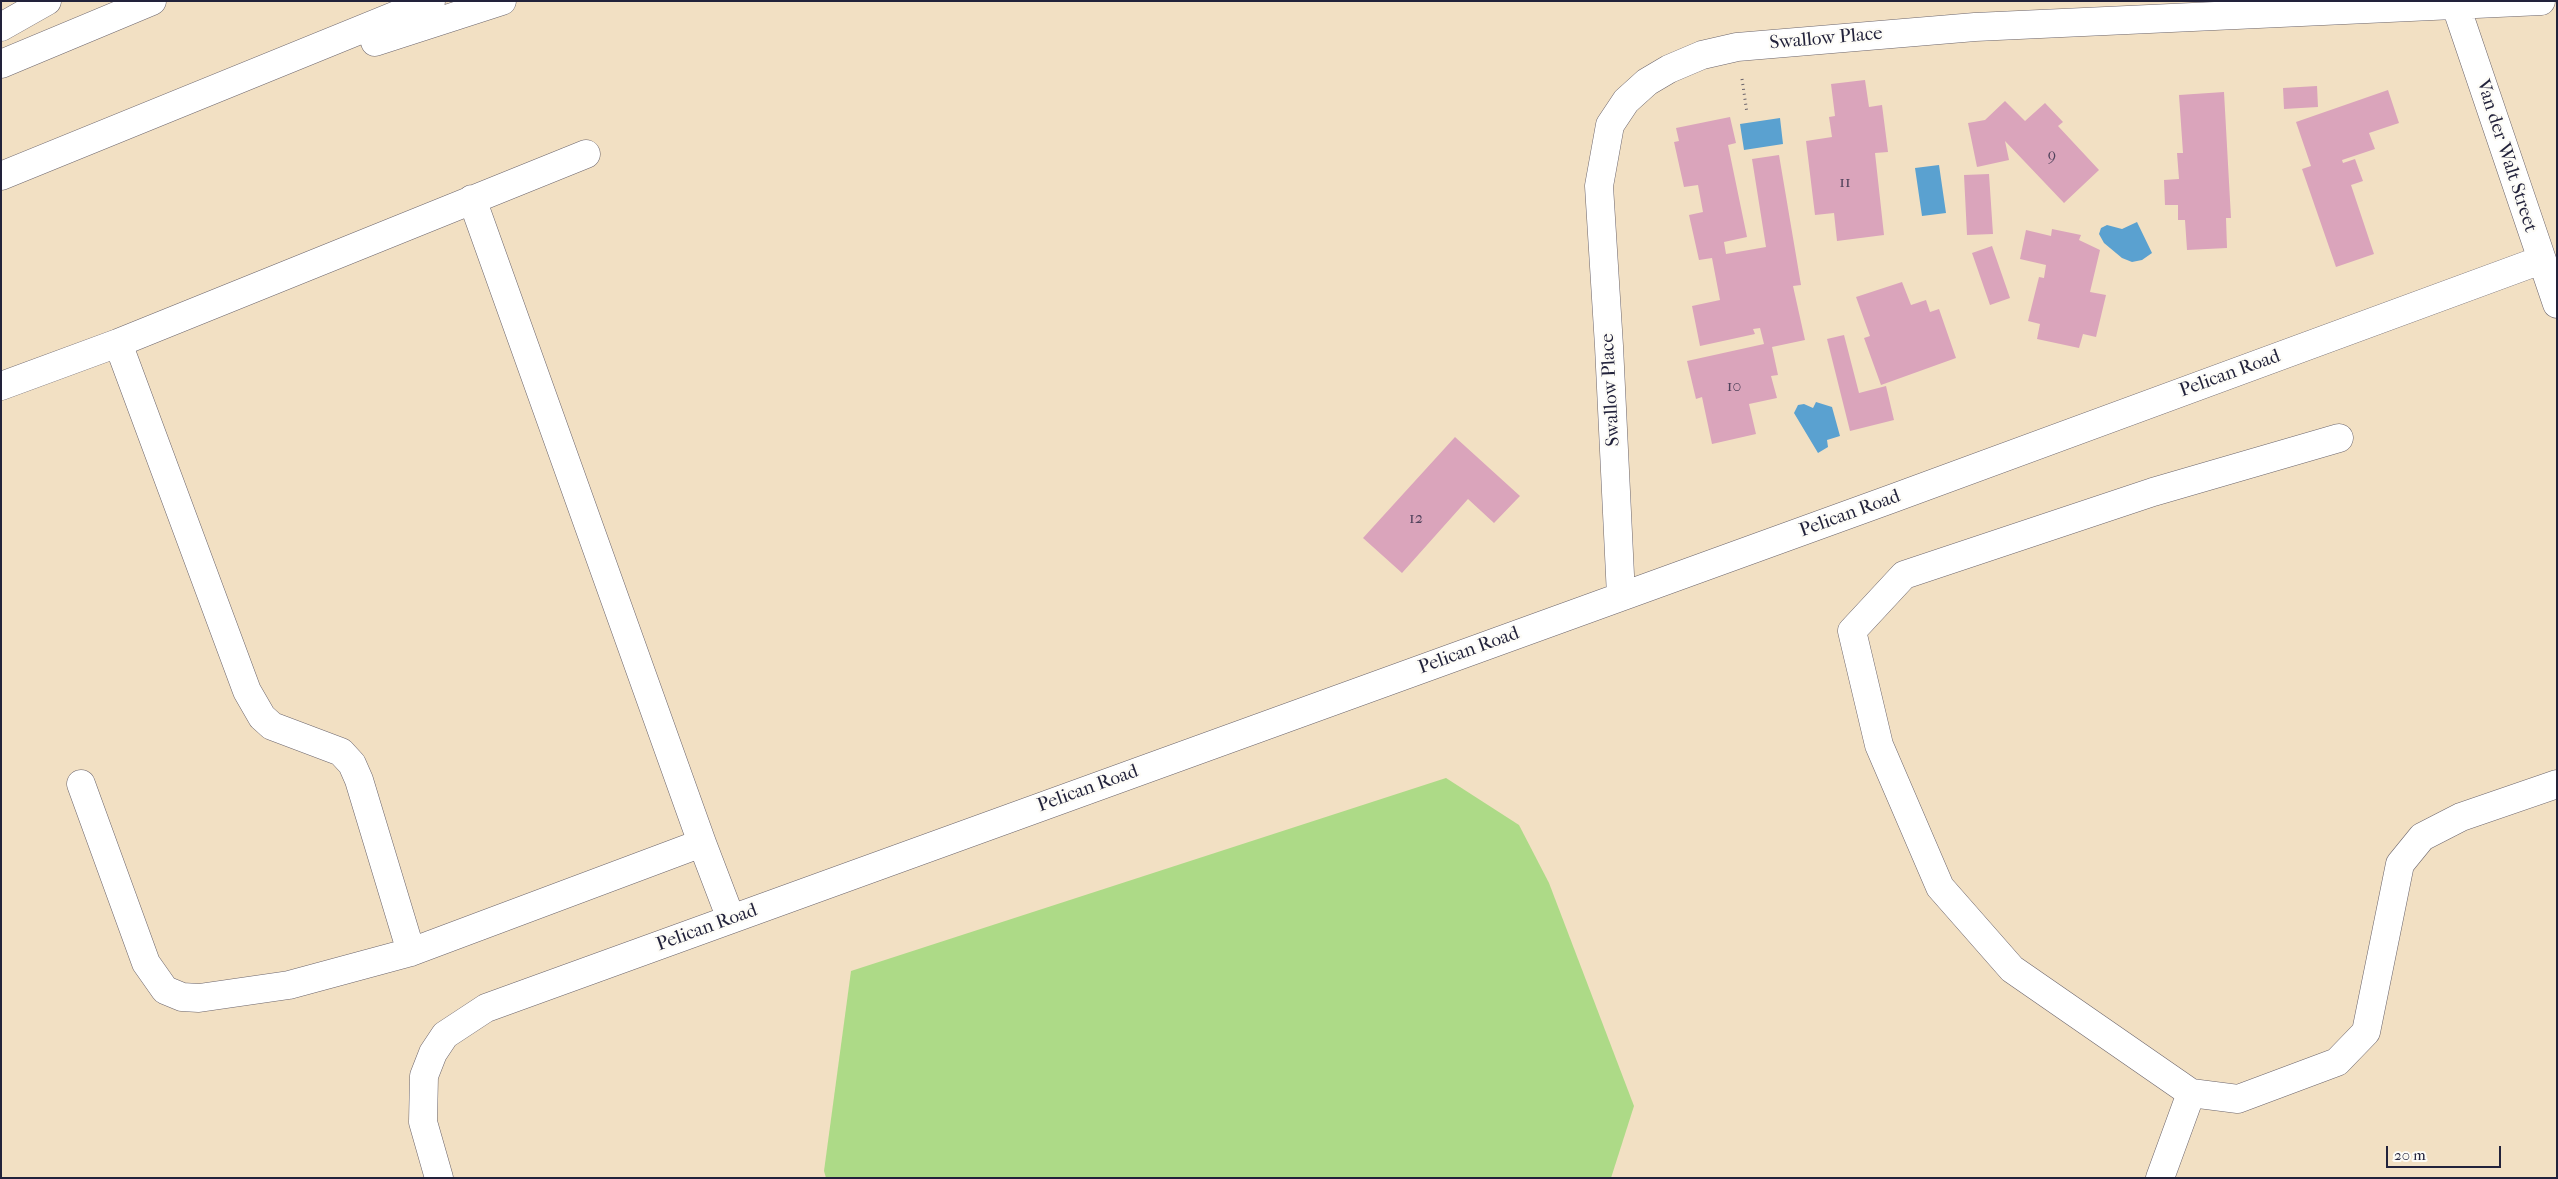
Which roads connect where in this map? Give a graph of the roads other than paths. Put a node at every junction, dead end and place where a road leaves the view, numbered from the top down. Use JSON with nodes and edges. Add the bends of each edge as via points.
{"nodes":[{"id":1,"x":47,"y":1,"type":"edge"},
{"id":2,"x":152,"y":1,"type":"edge"},
{"id":3,"x":431,"y":1,"type":"edge"},
{"id":4,"x":502,"y":1,"type":"edge"},
{"id":5,"x":2540,"y":1,"type":"edge"},
{"id":6,"x":2456,"y":6,"type":"junction"},
{"id":7,"x":1,"y":27,"type":"edge"},
{"id":8,"x":1,"y":64,"type":"edge"},
{"id":9,"x":175,"y":106,"type":"junction"},
{"id":10,"x":586,"y":154,"type":"dead end"},
{"id":11,"x":1,"y":176,"type":"edge"},
{"id":12,"x":472,"y":199,"type":"junction"},
{"id":13,"x":2541,"y":260,"type":"junction"},
{"id":14,"x":2557,"y":304,"type":"edge"},
{"id":15,"x":118,"y":343,"type":"junction"},
{"id":16,"x":1,"y":386,"type":"edge"},
{"id":17,"x":2339,"y":438,"type":"dead end"},
{"id":18,"x":1621,"y":596,"type":"junction"},
{"id":19,"x":81,"y":784,"type":"dead end"},
{"id":20,"x":2557,"y":784,"type":"edge"},
{"id":21,"x":702,"y":843,"type":"junction"},
{"id":22,"x":731,"y":919,"type":"junction"},
{"id":23,"x":411,"y":952,"type":"junction"},
{"id":24,"x":2191,"y":1094,"type":"junction"},
{"id":25,"x":438,"y":1178,"type":"edge"},
{"id":26,"x":2160,"y":1178,"type":"edge"}],
"edges":[{"from":1,"to":7,"type":"main road"},
{"from":2,"to":8,"type":"main road"},
{"from":3,"to":9,"type":"main road"},
{"from":4,"to":9,"type":"main road"},
{"from":5,"to":6,"type":"main road","name":"Swallow Place"},
{"from":6,"to":13,"type":"main road","name":"Van der Walt Street"},
{"from":6,"to":18,"type":"main road","name":"Swallow Place","via":[[1975,27],[1737,47],[1702,55],[1647,82],[1626,102],[1610,125],[1599,186]]},
{"from":9,"to":11,"type":"main road"},
{"from":10,"to":12,"type":"main road"},
{"from":12,"to":15,"type":"main road"},
{"from":12,"to":21,"type":"main road"},
{"from":13,"to":14,"type":"main road","name":"Van der Walt Street"},
{"from":13,"to":18,"type":"main road","name":"Pelican Road"},
{"from":15,"to":16,"type":"main road"},
{"from":15,"to":23,"type":"main road","via":[[247,691],[262,717],[272,726],[341,752],[352,764]]},
{"from":17,"to":24,"type":"main road","via":[[2153,492],[1904,575],[1852,631],[1879,745],[1940,887],[2012,969]]},
{"from":18,"to":22,"type":"main road","name":"Pelican Road"},
{"from":19,"to":23,"type":"main road","via":[[146,964],[165,990],[182,997],[199,998],[289,985]]},
{"from":20,"to":24,"type":"main road","via":[[2461,817],[2422,837],[2409,850],[2400,864],[2366,1032],[2337,1062],[2238,1099]]},
{"from":21,"to":22,"type":"main road"},
{"from":21,"to":23,"type":"main road"},
{"from":22,"to":25,"type":"main road","name":"Pelican Road","via":[[486,1008],[445,1035],[433,1052],[424,1076],[423,1122]]},
{"from":24,"to":26,"type":"main road"}]}
